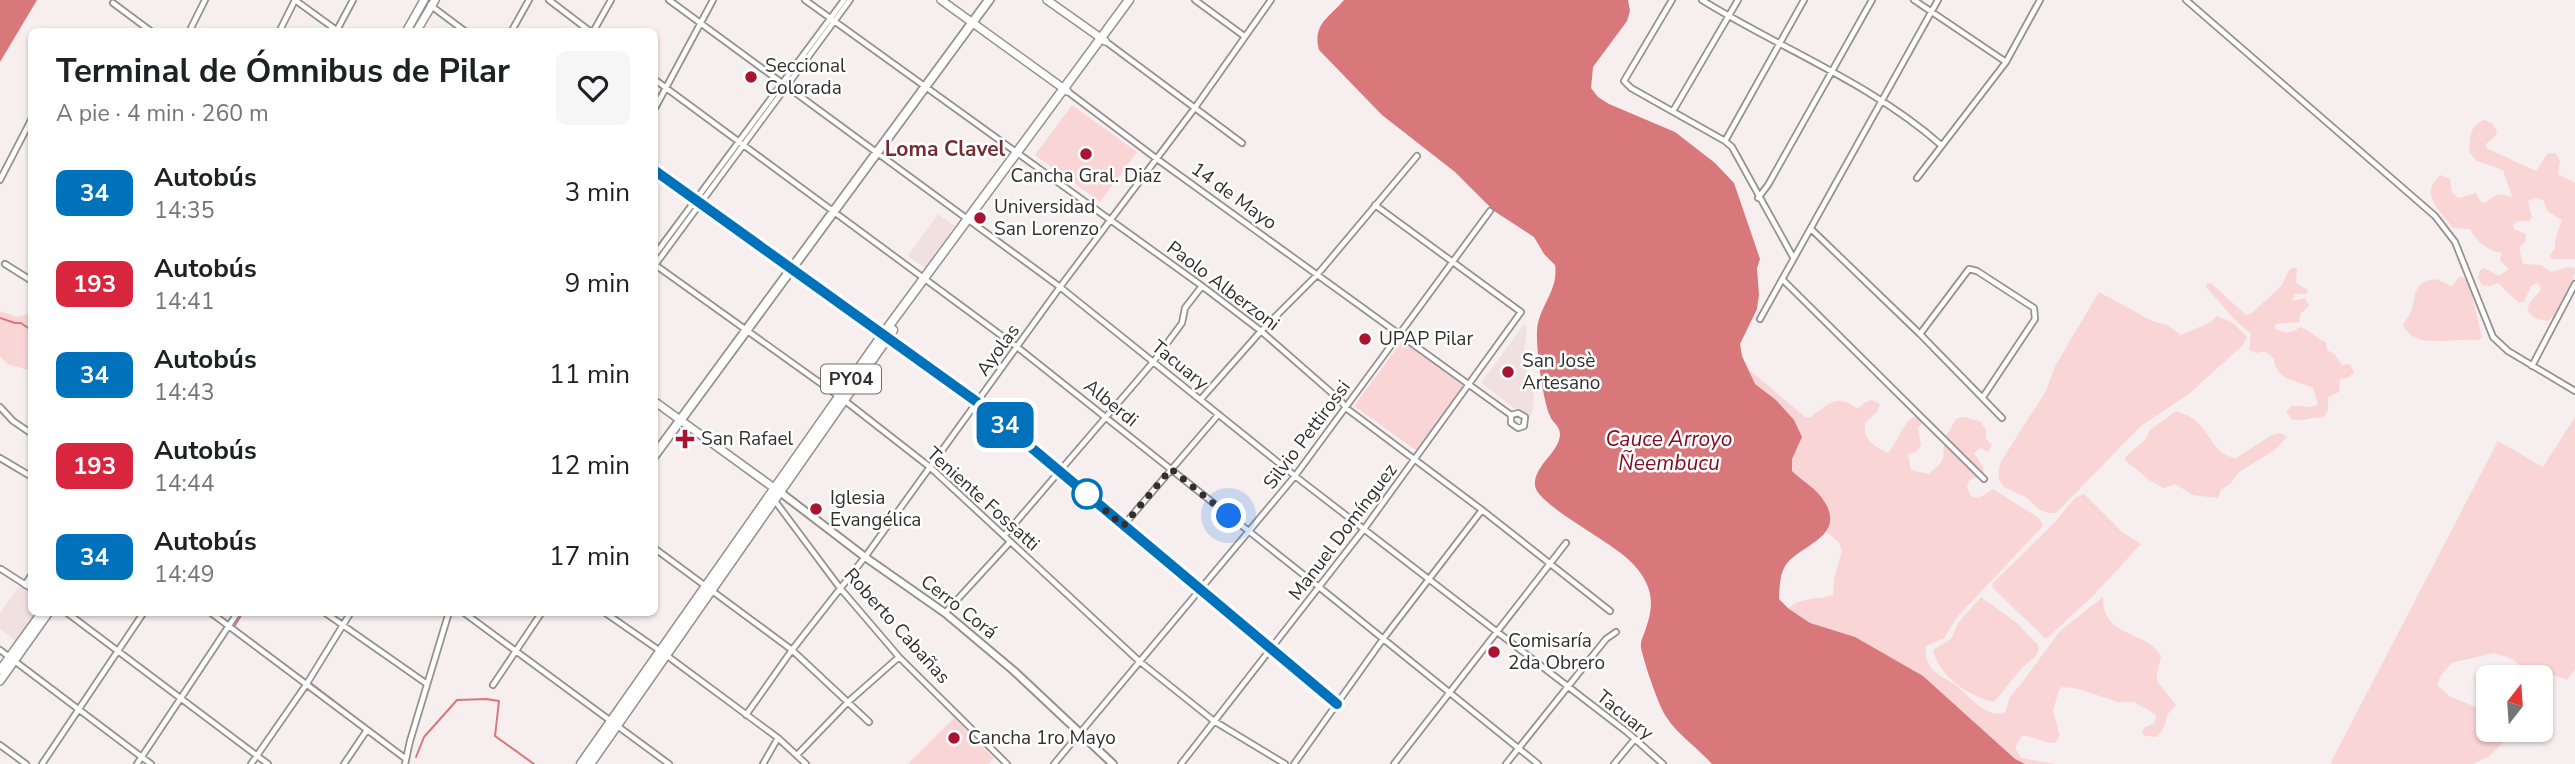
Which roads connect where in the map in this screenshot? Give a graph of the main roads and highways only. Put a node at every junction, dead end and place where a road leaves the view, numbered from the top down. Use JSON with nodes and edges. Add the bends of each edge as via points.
{"nodes":[{"id":1,"x":424,"y":0,"type":"edge"},
{"id":2,"x":942,"y":0,"type":"edge"},
{"id":3,"x":1047,"y":0,"type":"edge"},
{"id":4,"x":1129,"y":0,"type":"edge"},
{"id":5,"x":1135,"y":0,"type":"edge"},
{"id":6,"x":433,"y":3,"type":"edge"},
{"id":7,"x":408,"y":28,"type":"edge"},
{"id":8,"x":418,"y":28,"type":"edge"},
{"id":9,"x":1102,"y":40,"type":"junction"},
{"id":10,"x":1065,"y":90,"type":"junction"},
{"id":11,"x":658,"y":404,"type":"edge"},
{"id":12,"x":777,"y":490,"type":"junction"},
{"id":13,"x":708,"y":588,"type":"junction"},
{"id":14,"x":39,"y":616,"type":"edge"},
{"id":15,"x":46,"y":616,"type":"edge"},
{"id":16,"x":12,"y":659,"type":"junction"},
{"id":17,"x":0,"y":670,"type":"edge"},
{"id":18,"x":0,"y":681,"type":"edge"},
{"id":19,"x":615,"y":723,"type":"junction"},
{"id":20,"x":581,"y":764,"type":"edge"},
{"id":21,"x":590,"y":764,"type":"edge"}],
"edges":[{"from":1,"to":7,"type":"main road"},
{"from":2,"to":10,"type":"main road","name":"14 de Mayo"},
{"from":3,"to":9,"type":"main road"},
{"from":4,"to":9,"type":"main road","number":"PY04"},
{"from":5,"to":9,"type":"main road","number":"PY04"},
{"from":6,"to":8,"type":"main road"},
{"from":9,"to":10,"type":"main road","number":"PY04"},
{"from":10,"to":12,"type":"main road","number":"PY04"},
{"from":11,"to":12,"type":"main road"},
{"from":12,"to":13,"type":"main road","number":"PY04"},
{"from":12,"to":13,"type":"main road","number":"PY04","via":[[775,500]]},
{"from":13,"to":19,"type":"main road","number":"PY04"},
{"from":14,"to":16,"type":"main road"},
{"from":15,"to":16,"type":"main road"},
{"from":16,"to":17,"type":"main road"},
{"from":16,"to":18,"type":"main road"},
{"from":19,"to":20,"type":"main road","number":"PY04"},
{"from":19,"to":21,"type":"main road","number":"PY04"}]}
